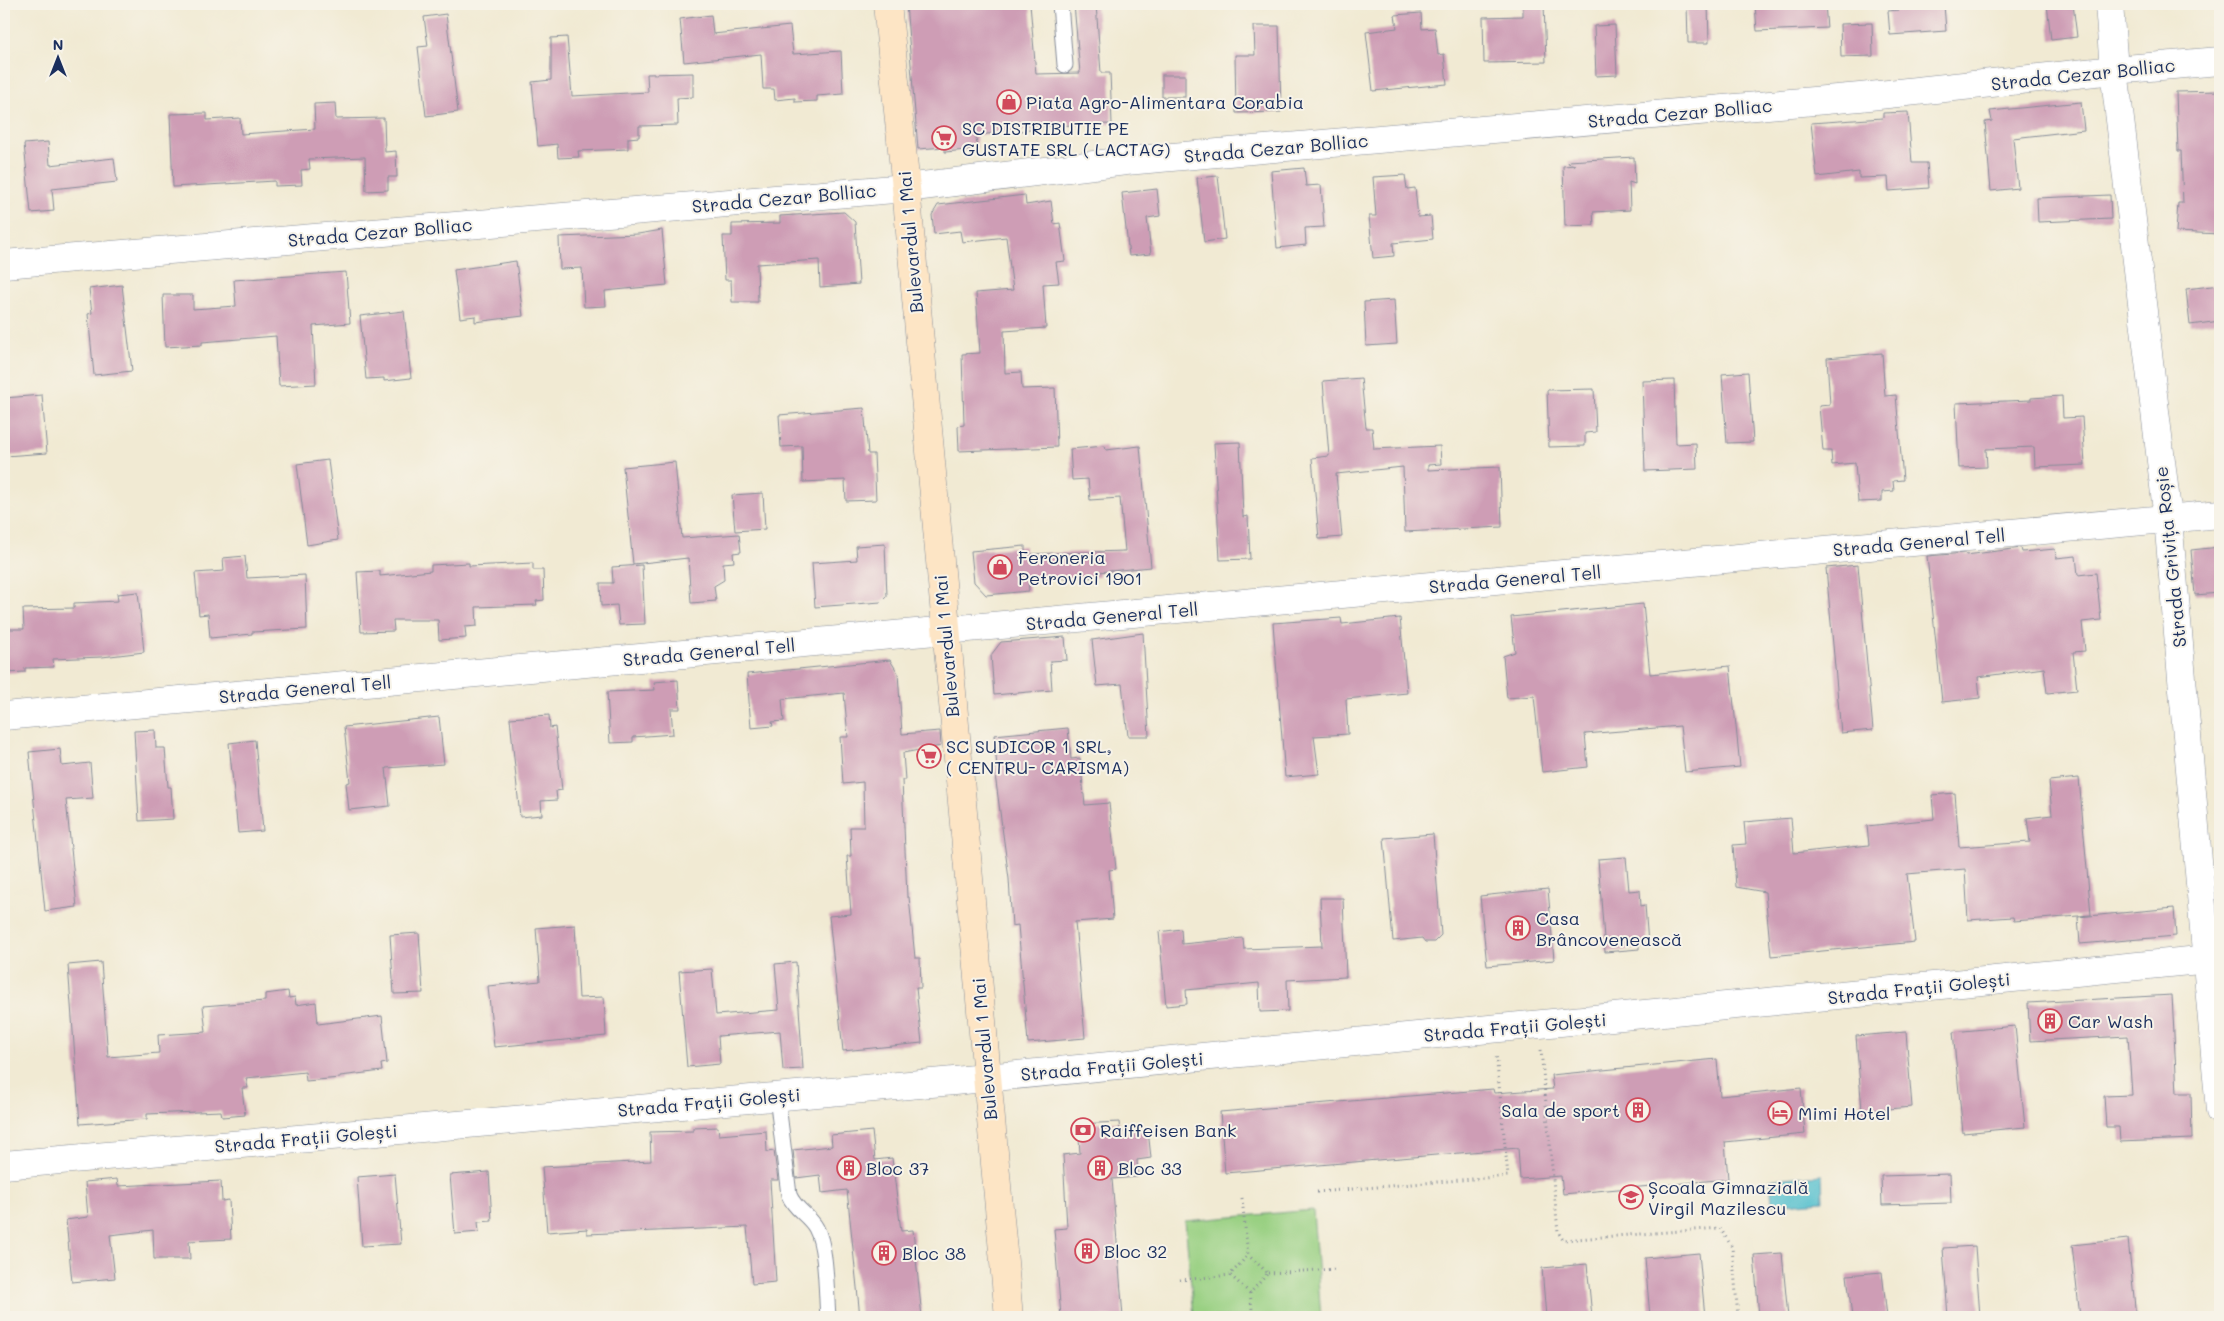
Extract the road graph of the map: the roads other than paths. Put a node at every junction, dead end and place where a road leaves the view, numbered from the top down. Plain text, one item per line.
1 (887, 4) edge
2 (1060, 4) edge
3 (2108, 4) edge
4 (2220, 61) edge
5 (1065, 65) dead end
6 (2114, 70) junction
7 (906, 188) junction
8 (4, 264) edge
9 (2220, 514) edge
10 (2168, 519) junction
11 (945, 631) junction
12 (4, 716) edge
13 (2214, 959) edge
14 (987, 1078) junction
15 (777, 1096) junction
16 (2220, 1111) edge
17 (4, 1165) edge
18 (828, 1317) edge
19 (1009, 1317) edge

1 - 7 street, Bulevardul 1 Mai
2 - 5 lane
3 - 6 street, Strada Grivița Roșie
4 - 6 street, Strada Cezar Bolliac
6 - 7 street, Strada Cezar Bolliac
6 - 10 street, Strada Grivița Roșie
7 - 8 street, Strada Cezar Bolliac
7 - 11 street, Bulevardul 1 Mai
9 - 10 street, Strada General Tell
10 - 11 street, Strada General Tell
10 - 13 street, Strada Grivița Roșie
11 - 12 street, Strada General Tell
11 - 14 street, Bulevardul 1 Mai
13 - 14 street, Strada Frații Golești
13 - 16 street, Strada Grivița Roșie
14 - 15 street, Strada Frații Golești
14 - 19 street, Bulevardul 1 Mai
15 - 17 street, Strada Frații Golești
15 - 18 lane

